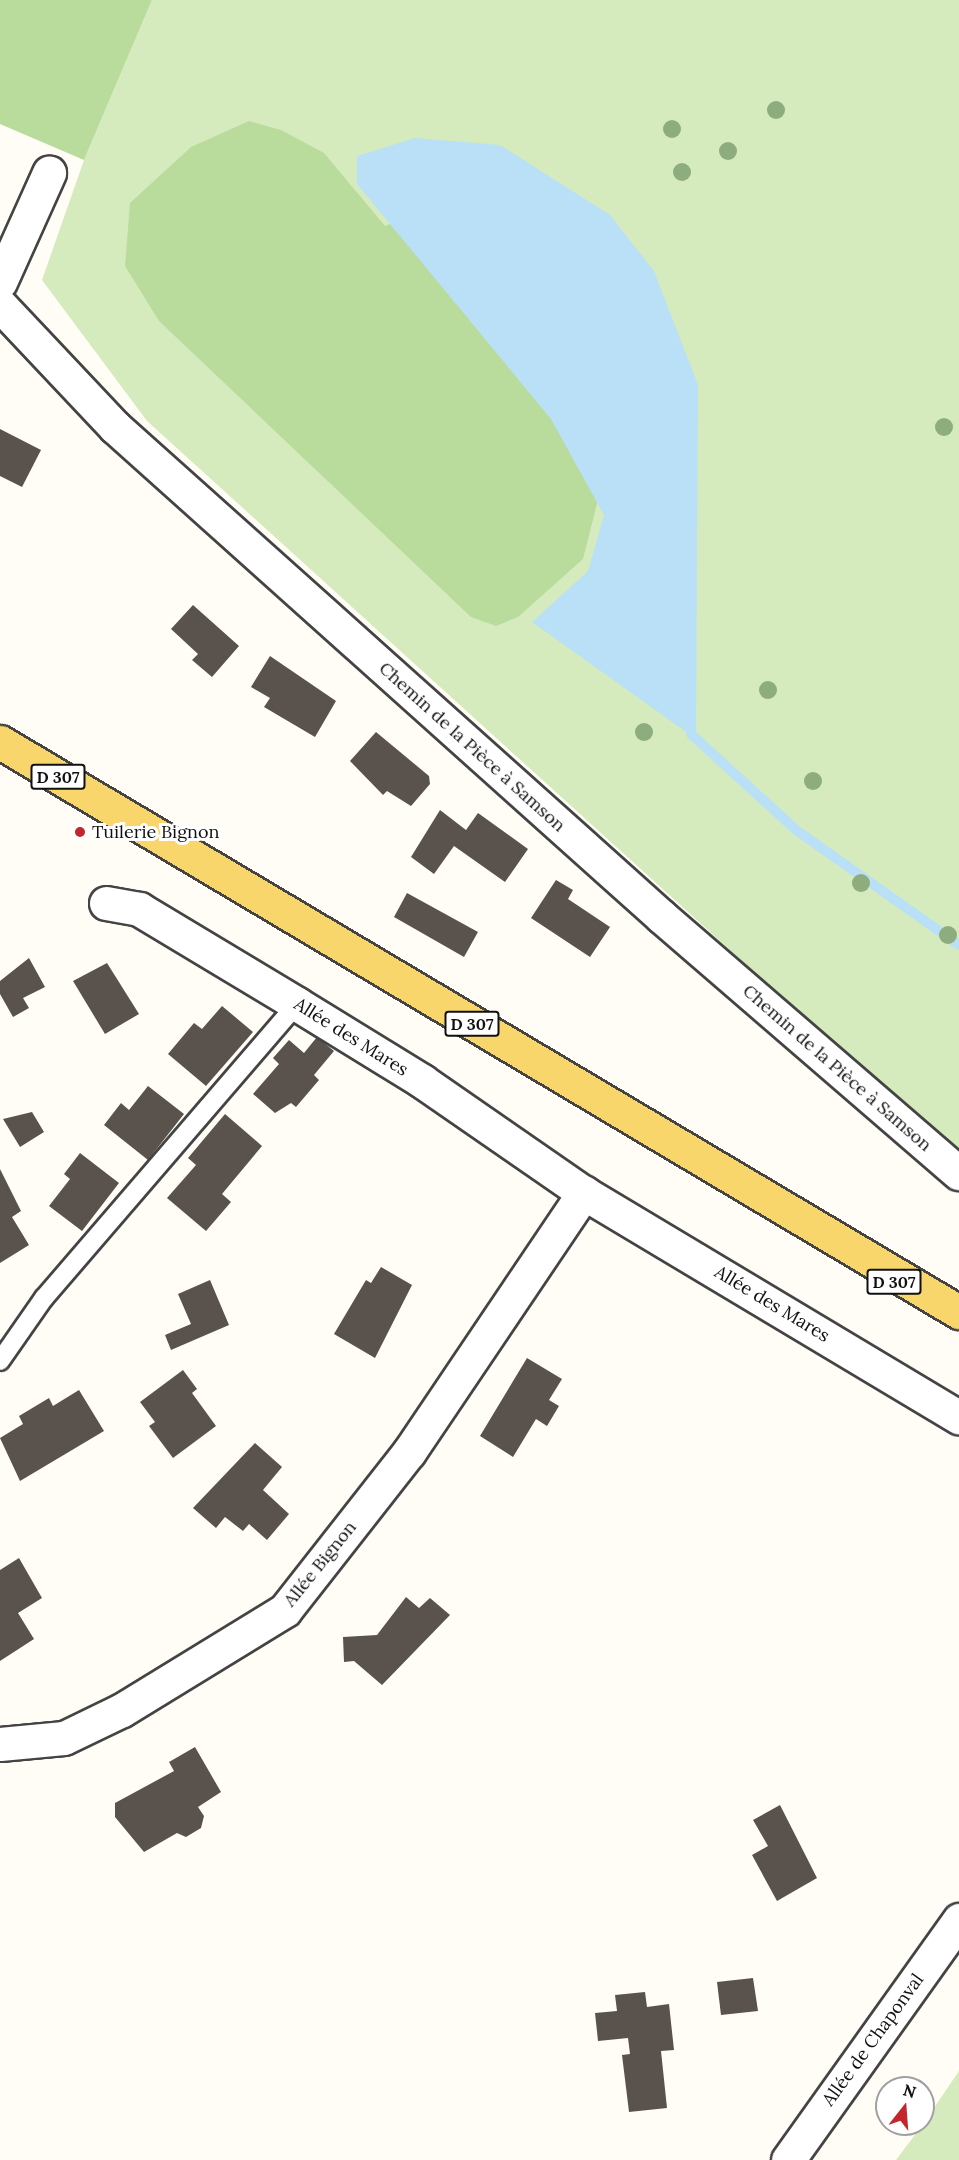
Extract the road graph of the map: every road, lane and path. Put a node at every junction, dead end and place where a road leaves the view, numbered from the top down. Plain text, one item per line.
1 (49, 173) dead end
2 (0, 282) edge
3 (0, 305) edge
4 (0, 742) edge
5 (106, 903) dead end
6 (297, 1004) junction
7 (959, 1173) edge
8 (584, 1193) junction
9 (828, 1237) junction
10 (959, 1312) edge
11 (959, 1327) edge
12 (0, 1360) edge
13 (959, 1417) edge
14 (0, 1743) edge
15 (959, 1920) edge
16 (788, 2160) edge

1 - 2 street
3 - 7 street, Chemin de la Pièce à Samson
4 - 9 main road, D 307
5 - 6 street, Allée des Mares
6 - 8 street, Allée des Mares
6 - 12 lane
8 - 13 street, Allée des Mares
8 - 14 street, Allée Bignon
9 - 10 main road, D 307
9 - 11 main road, D 307
15 - 16 street, Allée de Chaponval

